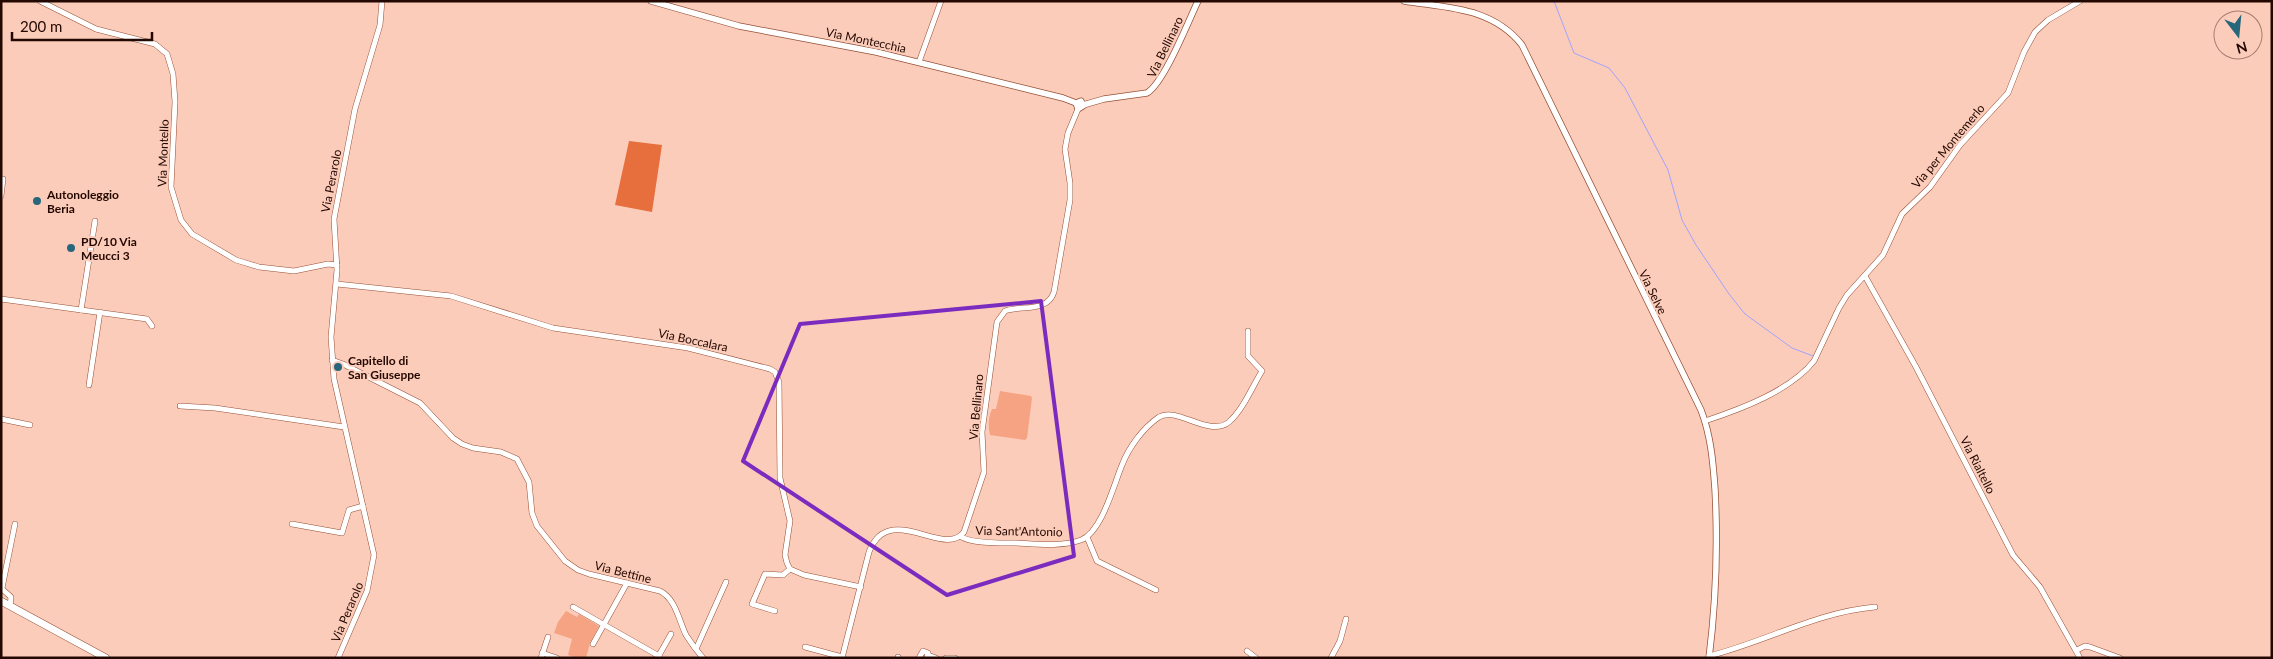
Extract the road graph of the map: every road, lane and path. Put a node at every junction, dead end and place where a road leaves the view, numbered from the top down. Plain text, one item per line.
1 (40, 1) edge
2 (382, 1) edge
3 (651, 1) edge
4 (941, 1) edge
5 (1198, 1) edge
6 (1404, 1) edge
7 (2080, 1) edge
8 (1440, 3) edge
9 (919, 62) junction
10 (1079, 105) junction
11 (1, 179) edge
12 (1, 196) edge
13 (94, 221) dead end
14 (337, 265) junction
15 (1865, 276) junction
16 (337, 284) junction
17 (1, 298) edge
18 (81, 310) junction
19 (100, 312) junction
20 (152, 326) dead end
21 (1248, 331) dead end
22 (332, 360) junction
23 (89, 385) dead end
24 (180, 406) dead end
25 (1, 419) edge
26 (1705, 422) junction
27 (30, 426) dead end
28 (344, 427) junction
29 (363, 506) junction
30 (15, 524) dead end
31 (292, 524) dead end
32 (960, 536) junction
33 (1087, 537) junction
34 (790, 569) junction
35 (726, 582) dead end
36 (628, 583) junction
37 (861, 587) junction
38 (1, 588) edge
39 (1156, 590) dead end
40 (1, 602) edge
41 (10, 606) junction
42 (573, 607) dead end
43 (1875, 607) dead end
44 (775, 611) dead end
45 (1346, 619) dead end
46 (604, 625) junction
47 (671, 634) dead end
48 (548, 637) dead end
49 (593, 644) dead end
50 (805, 647) dead end
51 (696, 649) junction
52 (2077, 650) junction
53 (1247, 651) dead end
54 (541, 655) edge
55 (658, 657) edge
56 (842, 657) edge
57 (927, 657) edge
58 (1709, 657) edge
59 (106, 658) edge
60 (338, 658) edge
61 (557, 658) edge
62 (703, 658) edge
63 (919, 658) edge
64 (936, 658) edge
65 (946, 658) edge
66 (955, 658) edge
67 (1256, 658) edge
68 (1331, 658) edge
69 (2080, 658) edge
70 (2120, 658) edge

1 - 14 street, Via Montello
2 - 14 street, Via Perarolo
3 - 9 street, Via Montecchia
4 - 9 street
5 - 10 street, Via Bellinaro
6 - 8 street
7 - 15 street, Via per Montemerlo
8 - 26 street, Via Selve
9 - 10 street, Via Montecchia
10 - 32 street, Via Bellinaro
11 - 12 street
13 - 18 street
14 - 16 street, Via Perarolo
15 - 26 street, Via per Montemerlo
15 - 52 street, Via Rialtello
16 - 22 street, Via Perarolo
16 - 34 street, Via Boccalara
17 - 18 street
18 - 19 street
19 - 20 street
19 - 23 street
21 - 33 street
22 - 28 street, Via Perarolo
22 - 36 street, Via Bettine
24 - 28 street
25 - 27 street
26 - 58 street, Via Selve
28 - 29 street, Via Perarolo
29 - 31 street
29 - 60 street, Via Perarolo
30 - 38 street
32 - 33 street, Via Sant'Antonio
32 - 37 street
33 - 39 street
34 - 37 street
34 - 44 street
35 - 51 street
36 - 46 street
36 - 51 street, Via Bettine
37 - 56 street
38 - 41 street
40 - 41 main road
41 - 59 main road
42 - 46 street
43 - 58 street
45 - 68 street
46 - 49 street
46 - 55 street
47 - 55 street
48 - 54 street
50 - 56 street
51 - 62 street, Via Bettine
52 - 69 street, Via Rialtello
52 - 70 street
53 - 67 street
54 - 61 street
57 - 63 street
57 - 64 street
65 - 66 street

